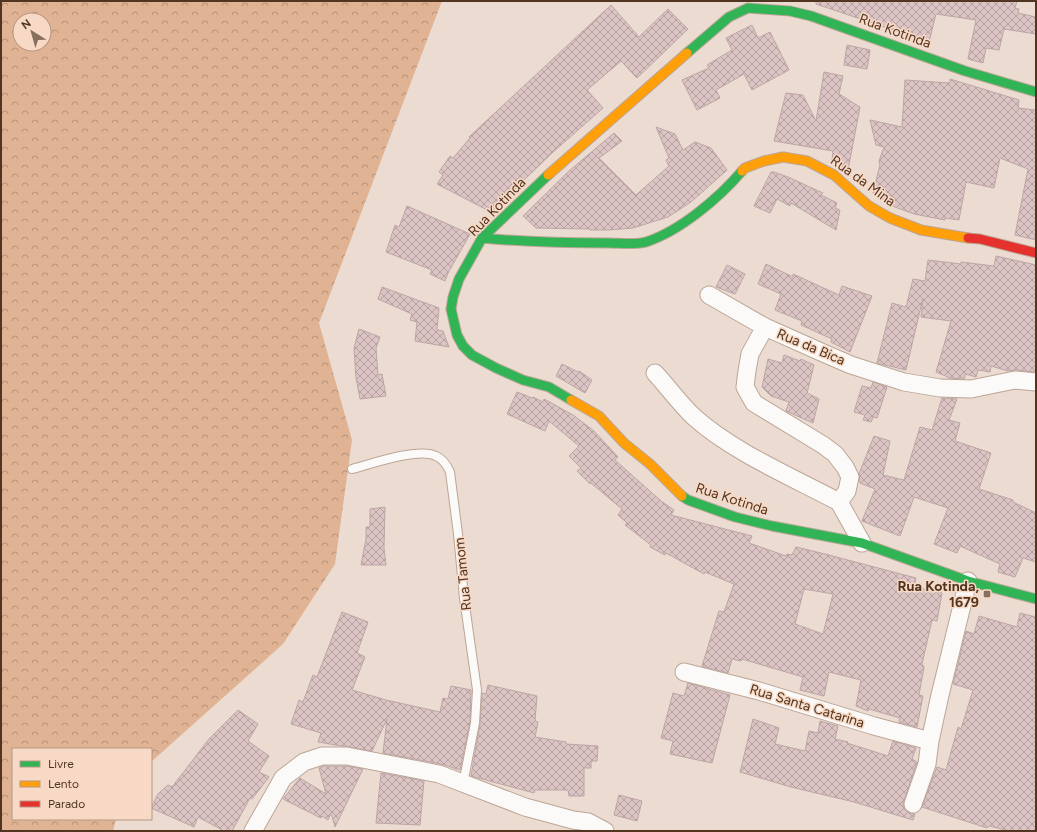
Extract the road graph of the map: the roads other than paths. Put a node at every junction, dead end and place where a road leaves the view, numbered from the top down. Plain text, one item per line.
1 (1036, 92) edge
2 (482, 238) junction
3 (1036, 253) edge
4 (709, 295) dead end
5 (765, 327) junction
6 (656, 373) dead end
7 (1036, 382) edge
8 (352, 469) dead end
9 (839, 502) junction
10 (862, 543) junction
11 (968, 580) junction
12 (1036, 599) edge
13 (684, 672) dead end
14 (930, 741) junction
15 (463, 784) junction
16 (913, 804) dead end
17 (252, 831) edge
18 (606, 831) edge

1 - 2 street, Rua Kotinda
2 - 3 street, Rua da Mina
2 - 10 street, Rua Kotinda
4 - 5 street
5 - 7 street, Rua da Bica
5 - 9 street, Rua da Bica
6 - 9 street
8 - 15 lane, Rua Tamom
9 - 10 street
10 - 11 street, Rua Kotinda
11 - 12 street, Rua Kotinda
11 - 14 street
13 - 14 street, Rua Santa Catarina
14 - 16 street
15 - 17 street
15 - 18 street

